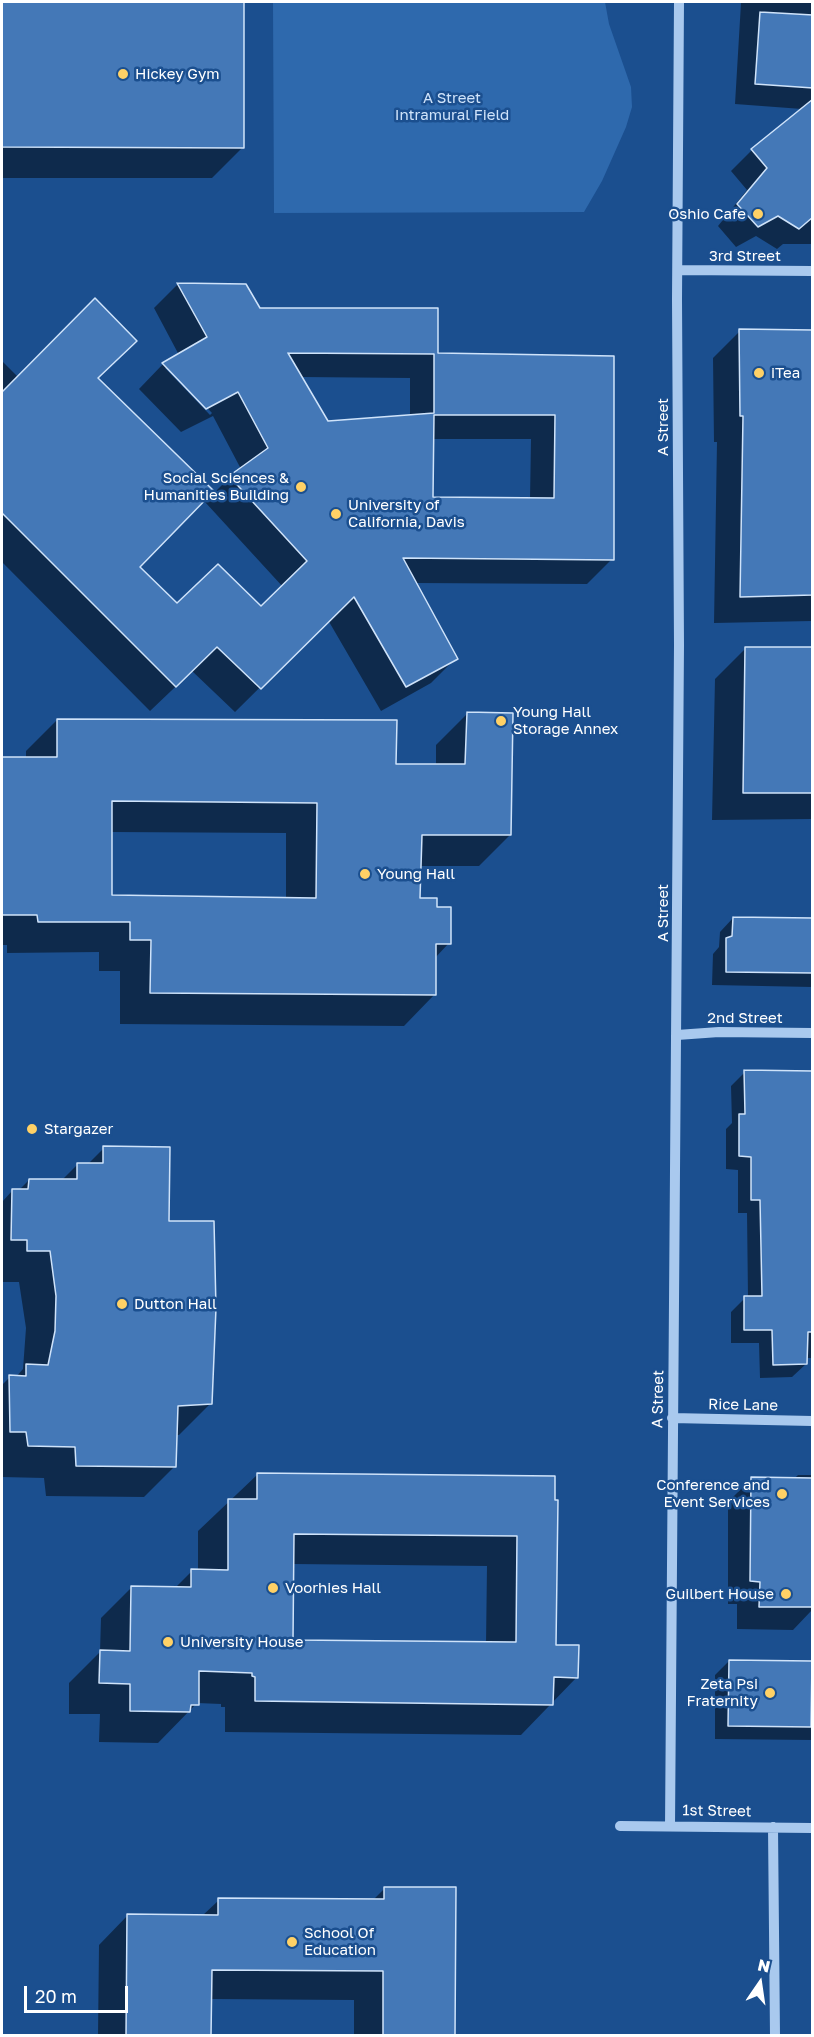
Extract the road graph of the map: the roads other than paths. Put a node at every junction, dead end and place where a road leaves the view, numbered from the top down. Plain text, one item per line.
1 (680, 2) edge
2 (678, 270) junction
3 (813, 271) edge
4 (813, 1033) edge
5 (677, 1035) junction
6 (672, 1418) junction
7 (813, 1421) edge
8 (670, 1825) junction
9 (620, 1826) dead end
10 (773, 1827) junction
11 (813, 1828) edge
12 (775, 2036) edge

1 - 2 street, A Street
2 - 3 street, 3rd Street
2 - 5 street, A Street
4 - 5 street, 2nd Street
5 - 6 street, A Street
6 - 7 street, Rice Lane
6 - 8 street, A Street
8 - 9 street, 1st Street
8 - 10 street, 1st Street
10 - 11 street, 1st Street
10 - 12 street

